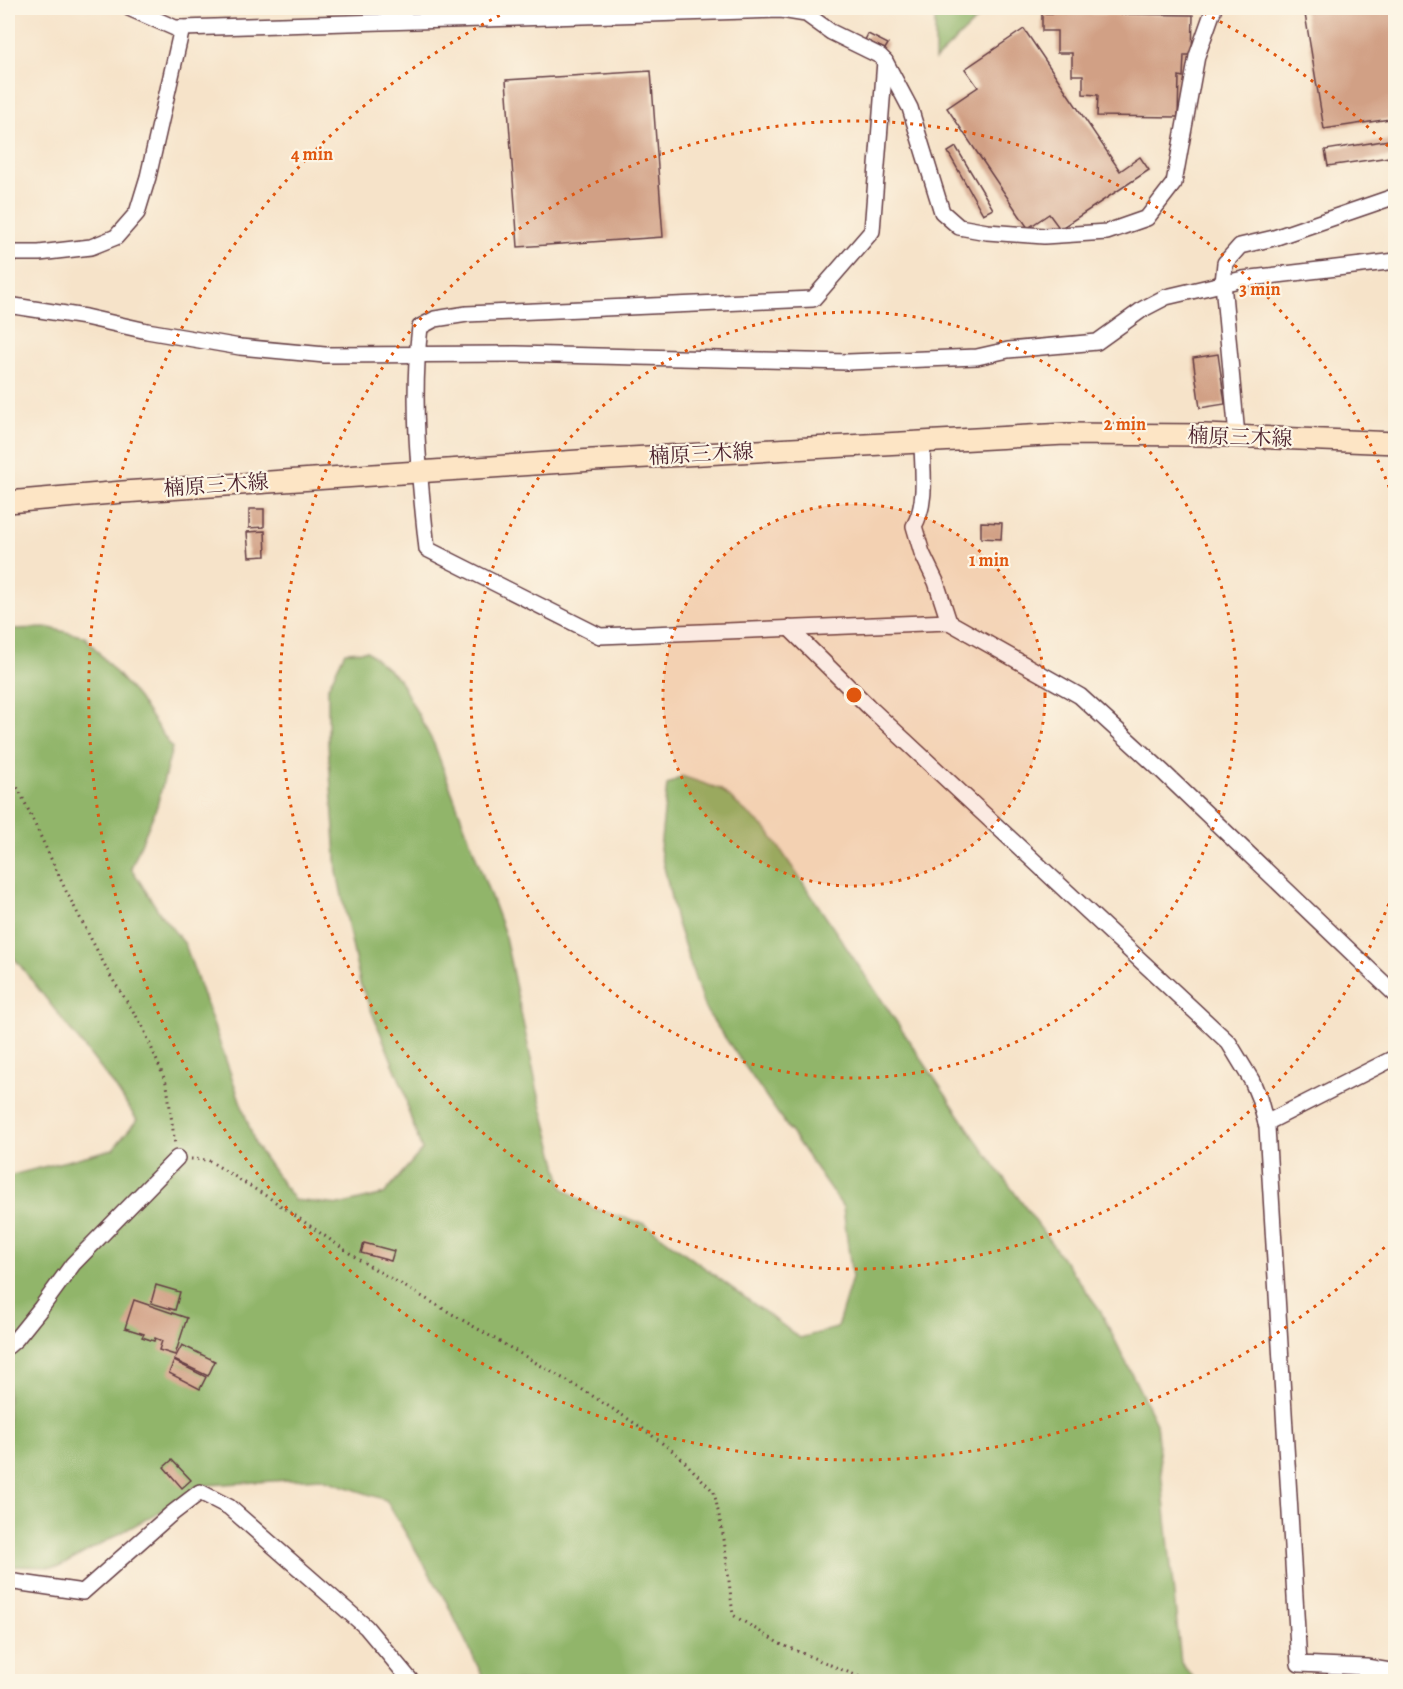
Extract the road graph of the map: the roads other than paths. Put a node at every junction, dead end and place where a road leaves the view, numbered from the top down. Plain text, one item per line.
1 (129, 8) edge
2 (1214, 8) edge
3 (182, 28) junction
4 (885, 61) junction
5 (1395, 196) edge
6 (8, 252) edge
7 (1395, 261) edge
8 (1223, 284) junction
9 (8, 306) edge
10 (417, 354) junction
11 (1238, 436) junction
12 (922, 441) junction
13 (1395, 443) edge
14 (419, 472) junction
15 (8, 502) edge
16 (949, 622) junction
17 (789, 628) junction
18 (1395, 995) edge
19 (1395, 1057) edge
20 (1266, 1123) junction
21 (177, 1158) road end
22 (8, 1346) edge
23 (8, 1581) edge
24 (1395, 1672) edge
25 (412, 1682) edge

1 - 3 street
2 - 4 street
3 - 4 street
3 - 6 street
4 - 10 street
5 - 8 street
7 - 8 street
8 - 10 street
8 - 11 street
9 - 10 street
10 - 14 street
11 - 12 main road, 楠原三木線
11 - 13 main road, 楠原三木線
12 - 14 main road, 楠原三木線
12 - 16 street
14 - 15 main road, 楠原三木線
14 - 17 street
16 - 17 street
16 - 18 street
17 - 20 street
19 - 20 street
20 - 24 street
21 - 22 street
23 - 25 street

